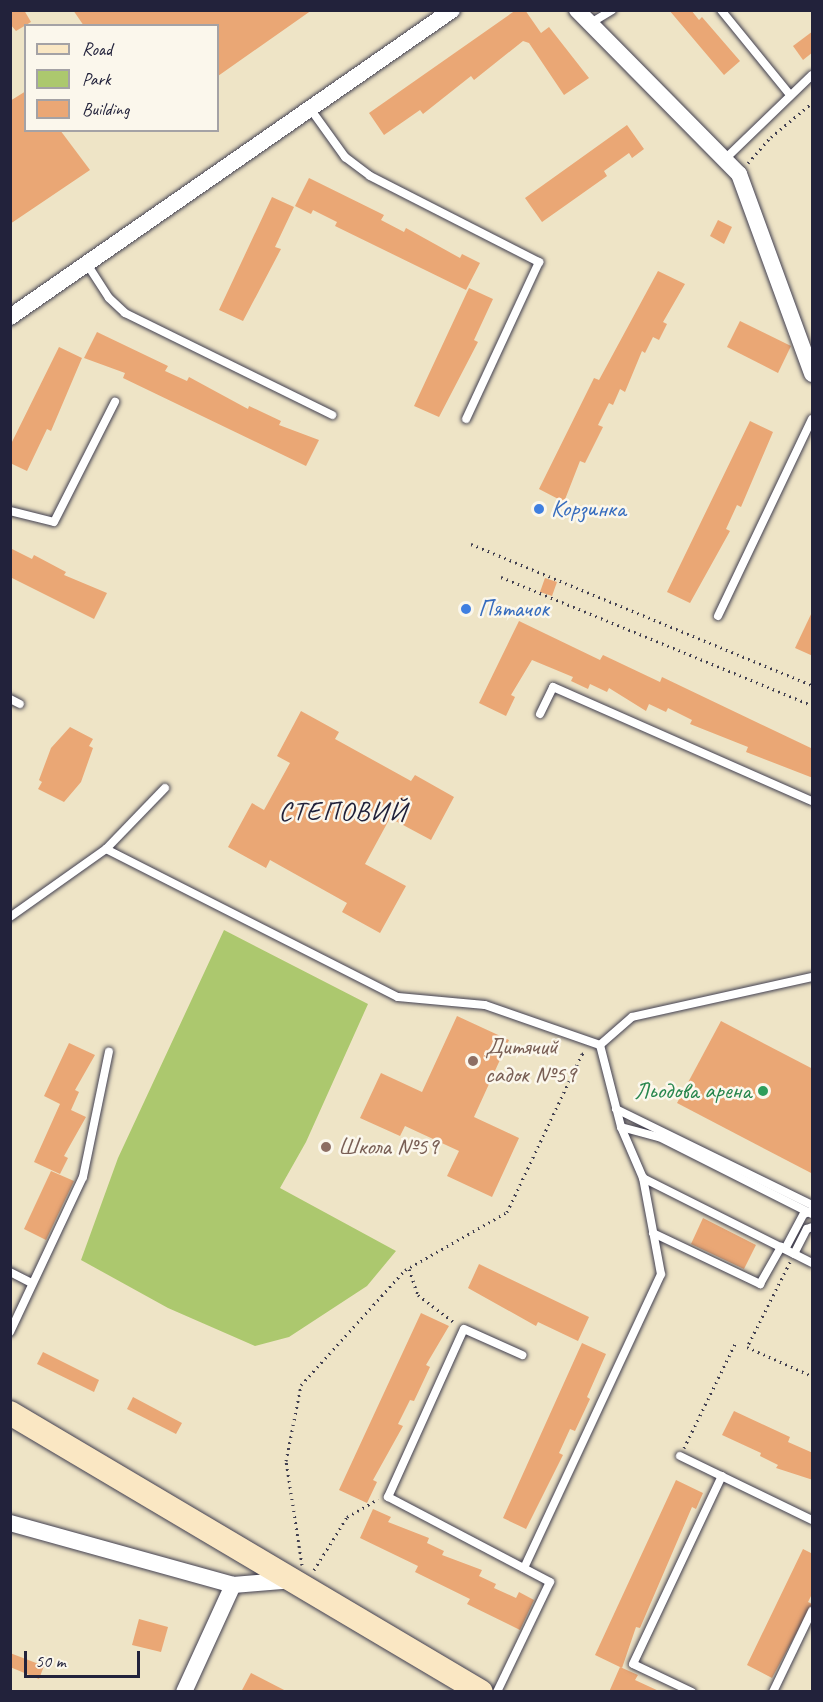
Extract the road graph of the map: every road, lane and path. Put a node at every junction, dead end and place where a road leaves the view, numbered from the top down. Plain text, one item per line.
1 (452, 10) edge
2 (577, 10) edge
3 (612, 10) edge
4 (721, 10) edge
5 (588, 24) junction
6 (738, 32) junction
7 (730, 38) dead end
8 (813, 75) edge
9 (790, 95) junction
10 (813, 103) edge
11 (308, 107) junction
12 (724, 160) junction
13 (739, 174) junction
14 (87, 264) junction
15 (10, 318) edge
16 (813, 374) edge
17 (115, 402) dead end
18 (332, 415) dead end
19 (466, 419) dead end
20 (813, 419) edge
21 (10, 511) edge
22 (471, 544) dead end
23 (501, 577) dead end
24 (718, 616) dead end
25 (813, 685) edge
26 (10, 699) edge
27 (20, 704) dead end
28 (813, 705) edge
29 (540, 714) dead end
30 (165, 788) dead end
31 (813, 801) edge
32 (106, 849) junction
33 (10, 917) edge
34 (813, 977) edge
35 (600, 1045) junction
36 (109, 1052) dead end
37 (616, 1109) junction
38 (621, 1127) junction
39 (643, 1178) junction
40 (811, 1210) edge
41 (813, 1227) edge
42 (653, 1233) junction
43 (783, 1248) junction
44 (794, 1254) junction
45 (813, 1263) edge
46 (409, 1268) junction
47 (10, 1272) edge
48 (32, 1283) junction
49 (464, 1329) junction
50 (10, 1332) edge
51 (736, 1342) dead end
52 (522, 1355) dead end
53 (813, 1376) edge
54 (10, 1413) edge
55 (680, 1456) joint
56 (722, 1476) junction
57 (391, 1491) junction
58 (813, 1520) edge
59 (10, 1523) edge
60 (524, 1568) junction
61 (302, 1582) junction
62 (233, 1585) junction
63 (813, 1611) edge
64 (184, 1692) edge
65 (481, 1692) edge
66 (497, 1692) edge
67 (692, 1692) edge
68 (774, 1692) edge

1 - 11 street
2 - 5 street
3 - 5 lane
4 - 6 lane
5 - 12 street
6 - 7 lane
6 - 9 lane
8 - 9 lane
9 - 12 lane
10 - 13 path
11 - 14 street
11 - 19 lane
12 - 13 street
13 - 16 street
14 - 15 street
14 - 18 lane
17 - 21 lane
20 - 24 lane
22 - 25 path
23 - 28 path
26 - 27 lane
29 - 31 lane
30 - 32 lane
32 - 33 lane
32 - 35 lane
34 - 35 lane
35 - 37 lane
35 - 46 path
36 - 48 lane
37 - 38 lane
37 - 40 lane
38 - 39 lane
38 - 40 lane
39 - 42 lane
39 - 43 lane
40 - 43 lane
41 - 44 lane
42 - 43 lane
42 - 60 lane
43 - 44 lane
44 - 45 lane
44 - 53 path
46 - 49 path
46 - 61 path
47 - 48 lane
48 - 50 lane
49 - 52 lane
49 - 57 lane
51 - 55 path
54 - 61 street
55 - 56 lane
56 - 58 lane
56 - 67 lane
57 - 60 lane
57 - 61 path
59 - 62 street
60 - 66 lane
61 - 62 street
61 - 65 street
62 - 64 street
63 - 68 lane

